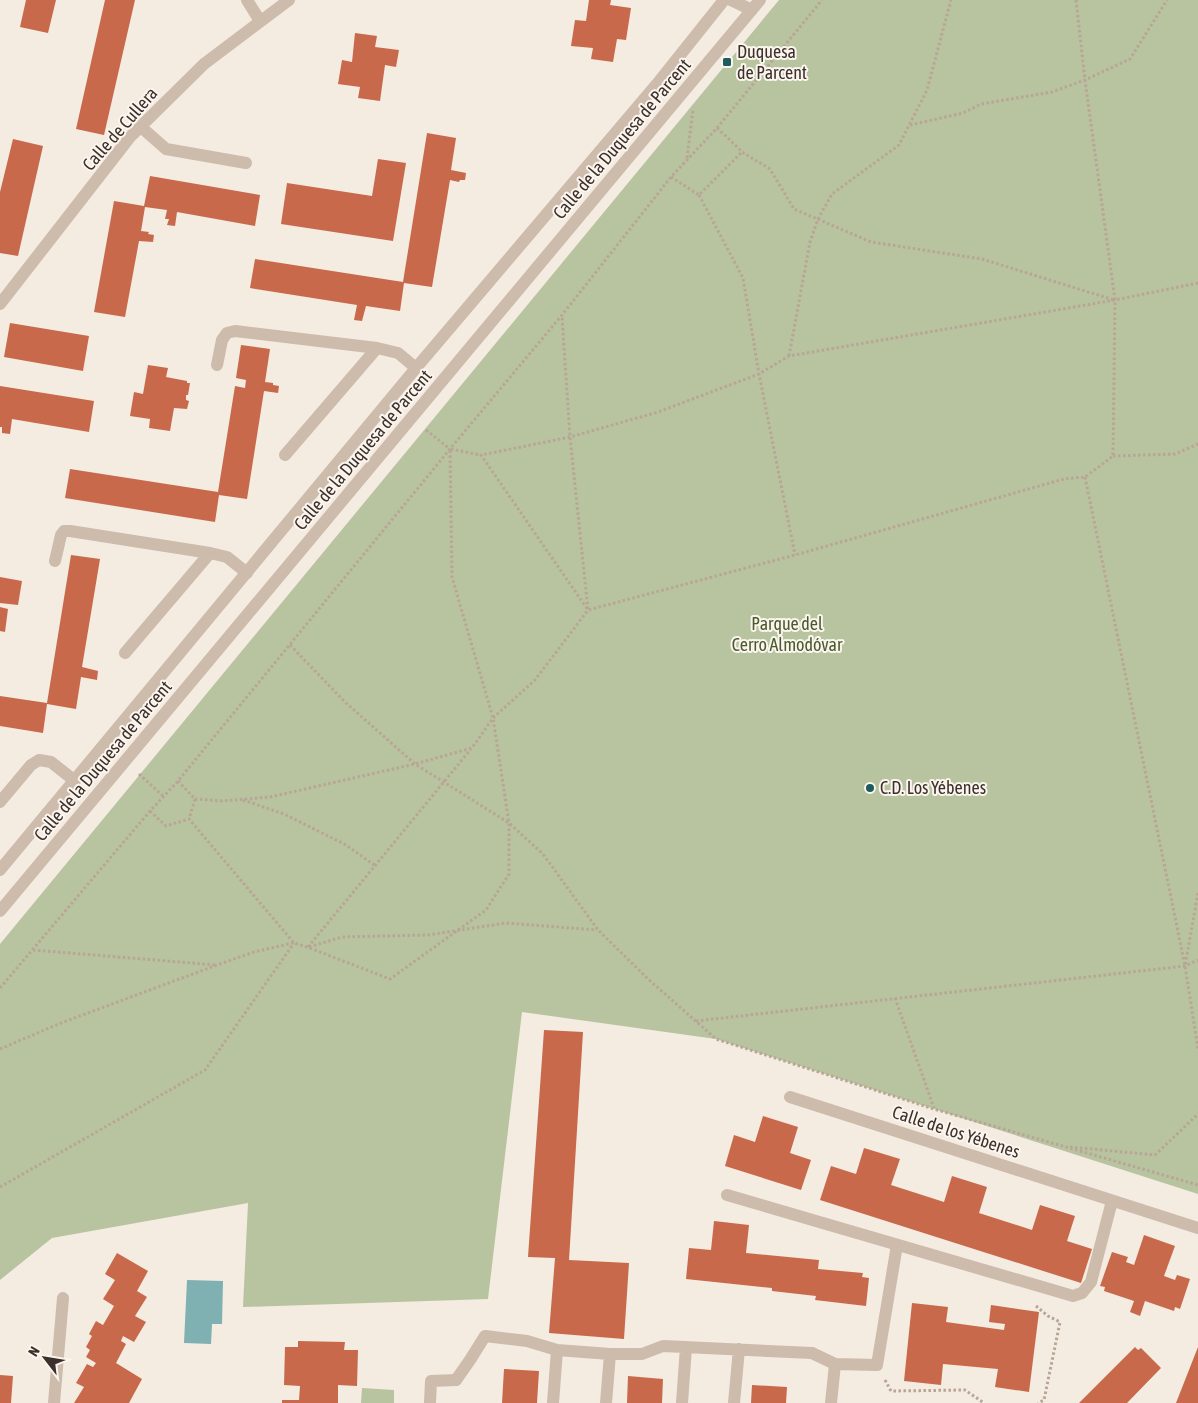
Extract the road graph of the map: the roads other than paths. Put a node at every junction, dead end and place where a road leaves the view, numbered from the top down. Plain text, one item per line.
1 (247, 0) edge
2 (289, 0) edge
3 (724, 0) edge
4 (731, 0) edge
5 (756, 5) edge
6 (260, 21) junction
7 (141, 127) junction
8 (246, 163) dead end
9 (0, 304) edge
10 (376, 348) junction
11 (217, 365) dead end
12 (416, 368) junction
13 (285, 455) dead end
14 (210, 552) junction
15 (55, 561) dead end
16 (247, 573) junction
17 (125, 653) dead end
18 (75, 780) junction
19 (0, 802) edge
20 (0, 870) edge
21 (0, 912) edge
22 (790, 1097) dead end
23 (727, 1195) dead end
24 (1112, 1201) junction
25 (1198, 1228) edge
26 (897, 1245) junction
27 (63, 1298) dead end
28 (686, 1347) junction
29 (557, 1350) junction
30 (739, 1350) junction
31 (610, 1354) junction
32 (835, 1364) junction
33 (54, 1403) edge
34 (430, 1403) edge
35 (553, 1403) edge
36 (606, 1403) edge
37 (682, 1403) edge
38 (734, 1403) edge
39 (831, 1403) edge

1 - 6 street
2 - 6 street, Calle de Cullera
3 - 12 street, Calle de la Duquesa de Parcent
4 - 5 street, Calle de la Duquesa de Parcent
5 - 21 street, Calle de la Duquesa de Parcent
6 - 7 street, Calle de Cullera
7 - 8 street
7 - 9 street, Calle de Cullera
10 - 11 street
10 - 12 street
10 - 13 street
12 - 16 street, Calle de la Duquesa de Parcent
14 - 15 street
14 - 16 street
14 - 17 street
16 - 18 street, Calle de la Duquesa de Parcent
18 - 19 street
18 - 20 street, Calle de la Duquesa de Parcent
22 - 24 street, Calle de los Yébenes
23 - 26 street
24 - 25 street, Calle de los Yébenes
24 - 26 street
26 - 32 street
27 - 33 street
28 - 30 street
28 - 31 street
28 - 37 street
29 - 31 street
29 - 34 street
29 - 35 street
30 - 32 street
30 - 38 street
31 - 36 street
32 - 39 street

